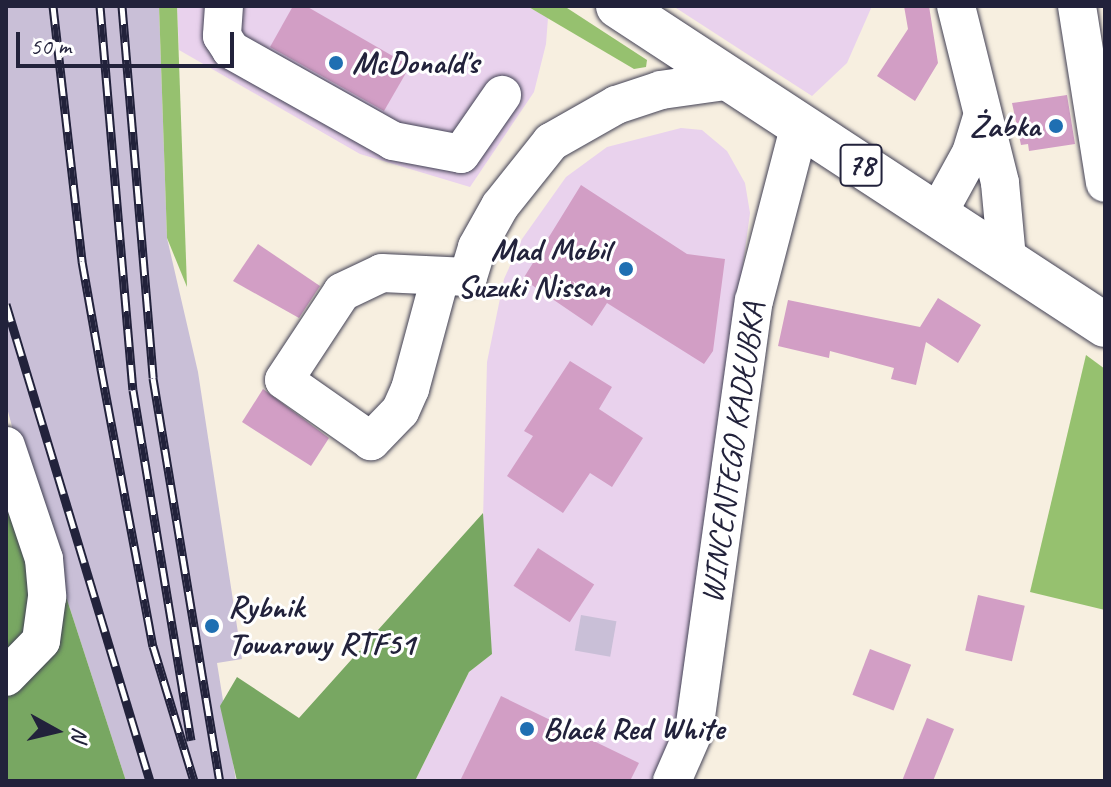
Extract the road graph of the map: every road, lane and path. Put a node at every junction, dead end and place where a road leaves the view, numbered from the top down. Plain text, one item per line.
1 (618, 6) edge
2 (956, 6) edge
3 (1077, 6) edge
4 (220, 8) edge
5 (731, 80) junction
6 (502, 95) dead end
7 (982, 117) junction
8 (800, 125) junction
9 (1105, 183) edge
10 (938, 213) junction
11 (1007, 259) junction
12 (440, 278) junction
13 (1102, 315) edge
14 (6, 446) edge
15 (6, 677) edge
16 (672, 781) edge

1 - 5 main road, 78
2 - 7 street
3 - 9 street
4 - 6 street
5 - 8 main road, 78
5 - 12 street
7 - 10 street
7 - 11 street
8 - 10 main road, 78
8 - 16 street, WINCENTEGO KADŁUBKA
10 - 11 main road, 78
11 - 13 main road, 78
12 - 12 street
14 - 15 street

